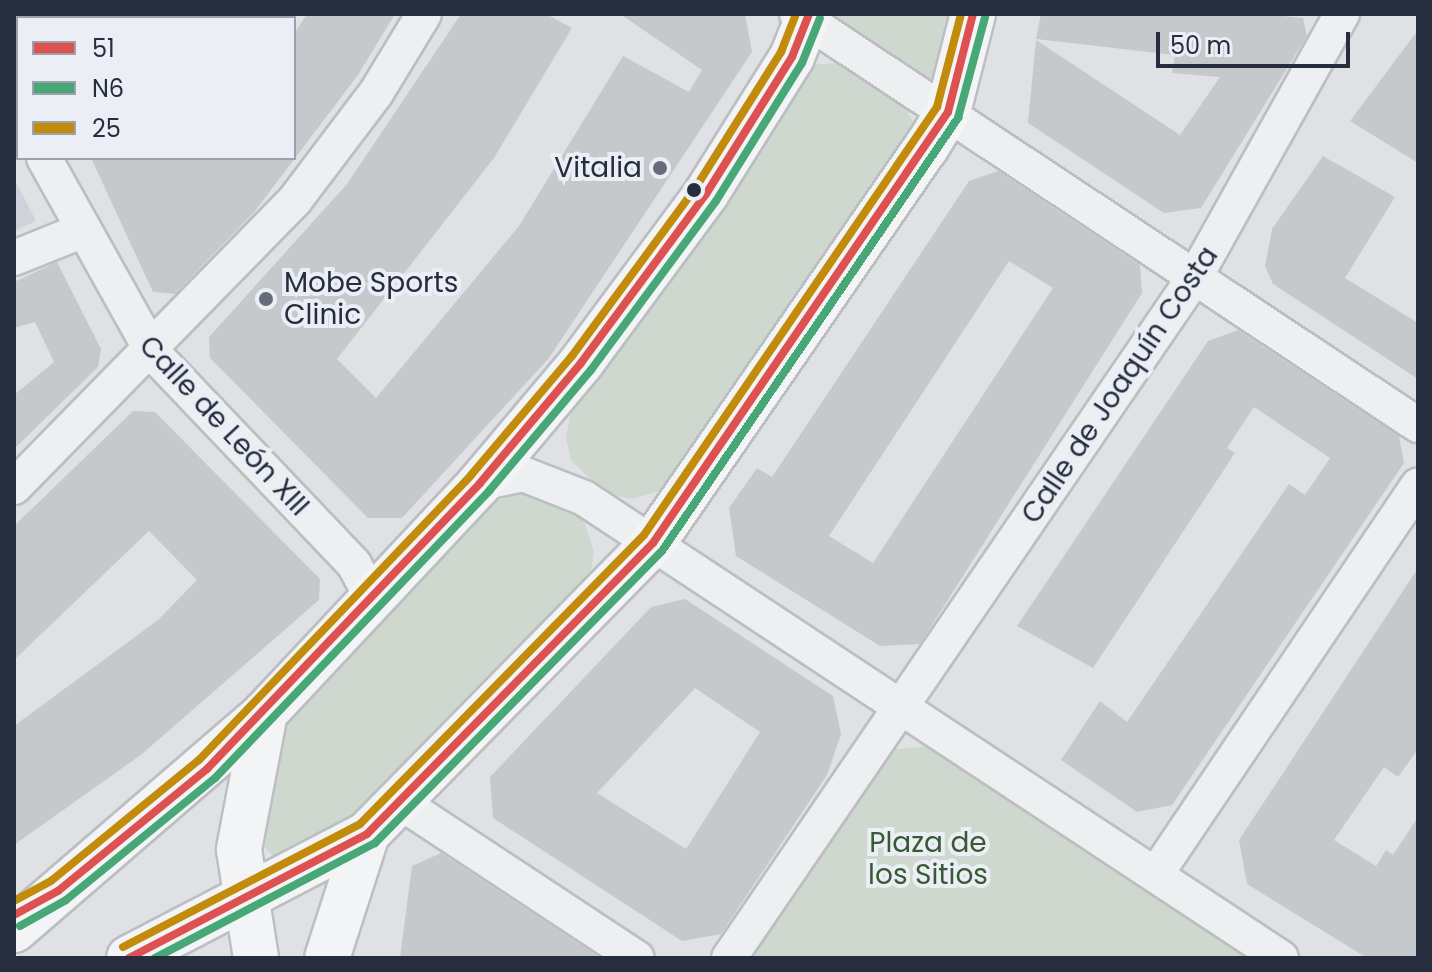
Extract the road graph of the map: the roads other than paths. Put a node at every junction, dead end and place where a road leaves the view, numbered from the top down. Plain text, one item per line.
1 (424, 14) edge
2 (973, 14) edge
3 (1342, 14) edge
4 (805, 16) edge
5 (948, 112) junction
6 (45, 160) edge
7 (81, 231) junction
8 (14, 258) edge
9 (1196, 275) junction
10 (153, 353) junction
11 (1418, 425) edge
12 (480, 483) junction
13 (1418, 486) edge
14 (14, 487) edge
15 (653, 543) junction
16 (373, 599) junction
17 (903, 708) junction
18 (265, 713) junction
19 (397, 800) junction
20 (367, 834) junction
21 (1158, 871) junction
22 (58, 891) junction
23 (246, 903) junction
24 (14, 915) edge
25 (14, 930) edge
26 (129, 958) edge
27 (256, 958) edge
28 (327, 958) edge
29 (637, 958) edge
30 (729, 958) edge
31 (1281, 958) edge

1 - 10 street
2 - 5 main road
3 - 9 street, Calle de Joaquín Costa
4 - 5 street
4 - 12 main road
5 - 9 street
5 - 15 main road
6 - 7 street, Calle de León XIII
7 - 8 street
7 - 10 street, Calle de León XIII
9 - 11 street
9 - 17 street, Calle de Joaquín Costa
10 - 14 street
10 - 16 street, Calle de León XIII
12 - 15 street
12 - 16 main road
13 - 21 street
15 - 17 street
15 - 19 main road
16 - 18 main road
17 - 21 street
17 - 30 street
18 - 22 main road
18 - 23 main road
19 - 20 main road
19 - 29 street
20 - 23 main road
20 - 28 main road
21 - 31 street
22 - 24 main road
22 - 25 main road
23 - 26 main road
23 - 27 main road

